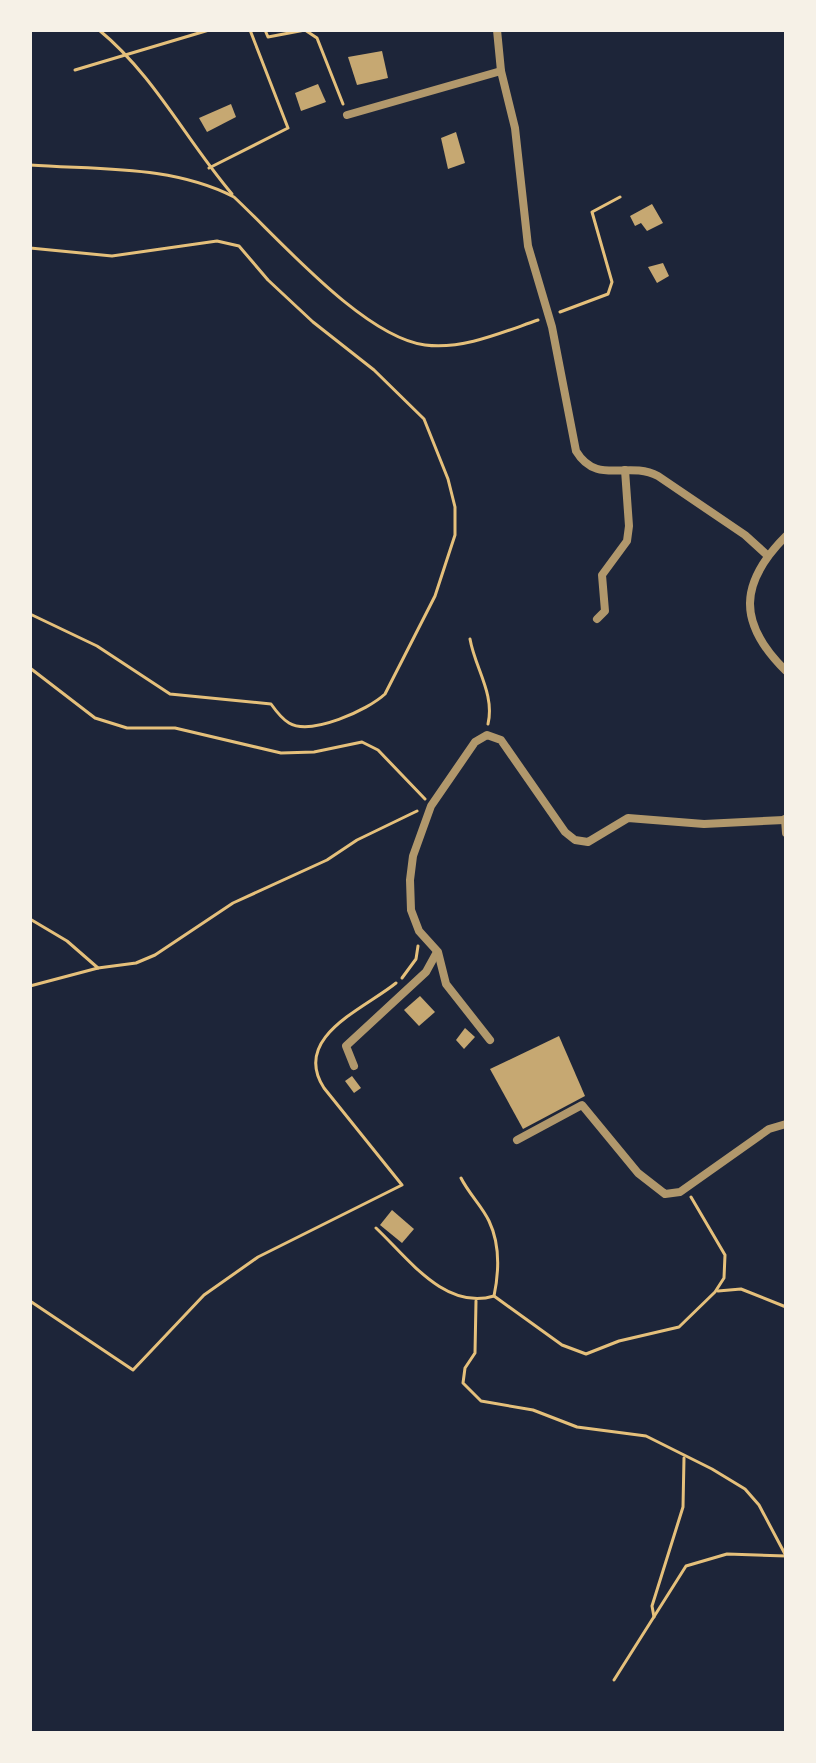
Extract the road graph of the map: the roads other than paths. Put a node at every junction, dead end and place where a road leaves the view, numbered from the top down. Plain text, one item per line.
1 (497, 30) edge
2 (501, 71) junction
3 (347, 115) road end
4 (625, 470) junction
5 (786, 536) edge
6 (767, 555) junction
7 (597, 619) dead end
8 (786, 671) edge
9 (785, 819) edge
10 (786, 833) edge
11 (438, 952) junction
12 (490, 1040) dead end
13 (354, 1066) dead end
14 (786, 1125) edge
15 (517, 1140) dead end

1 - 2 street
2 - 3 street
2 - 4 street
4 - 6 street
4 - 7 street
5 - 6 street
6 - 8 street
9 - 10 street
9 - 11 street
11 - 12 street
11 - 13 street
14 - 15 street

